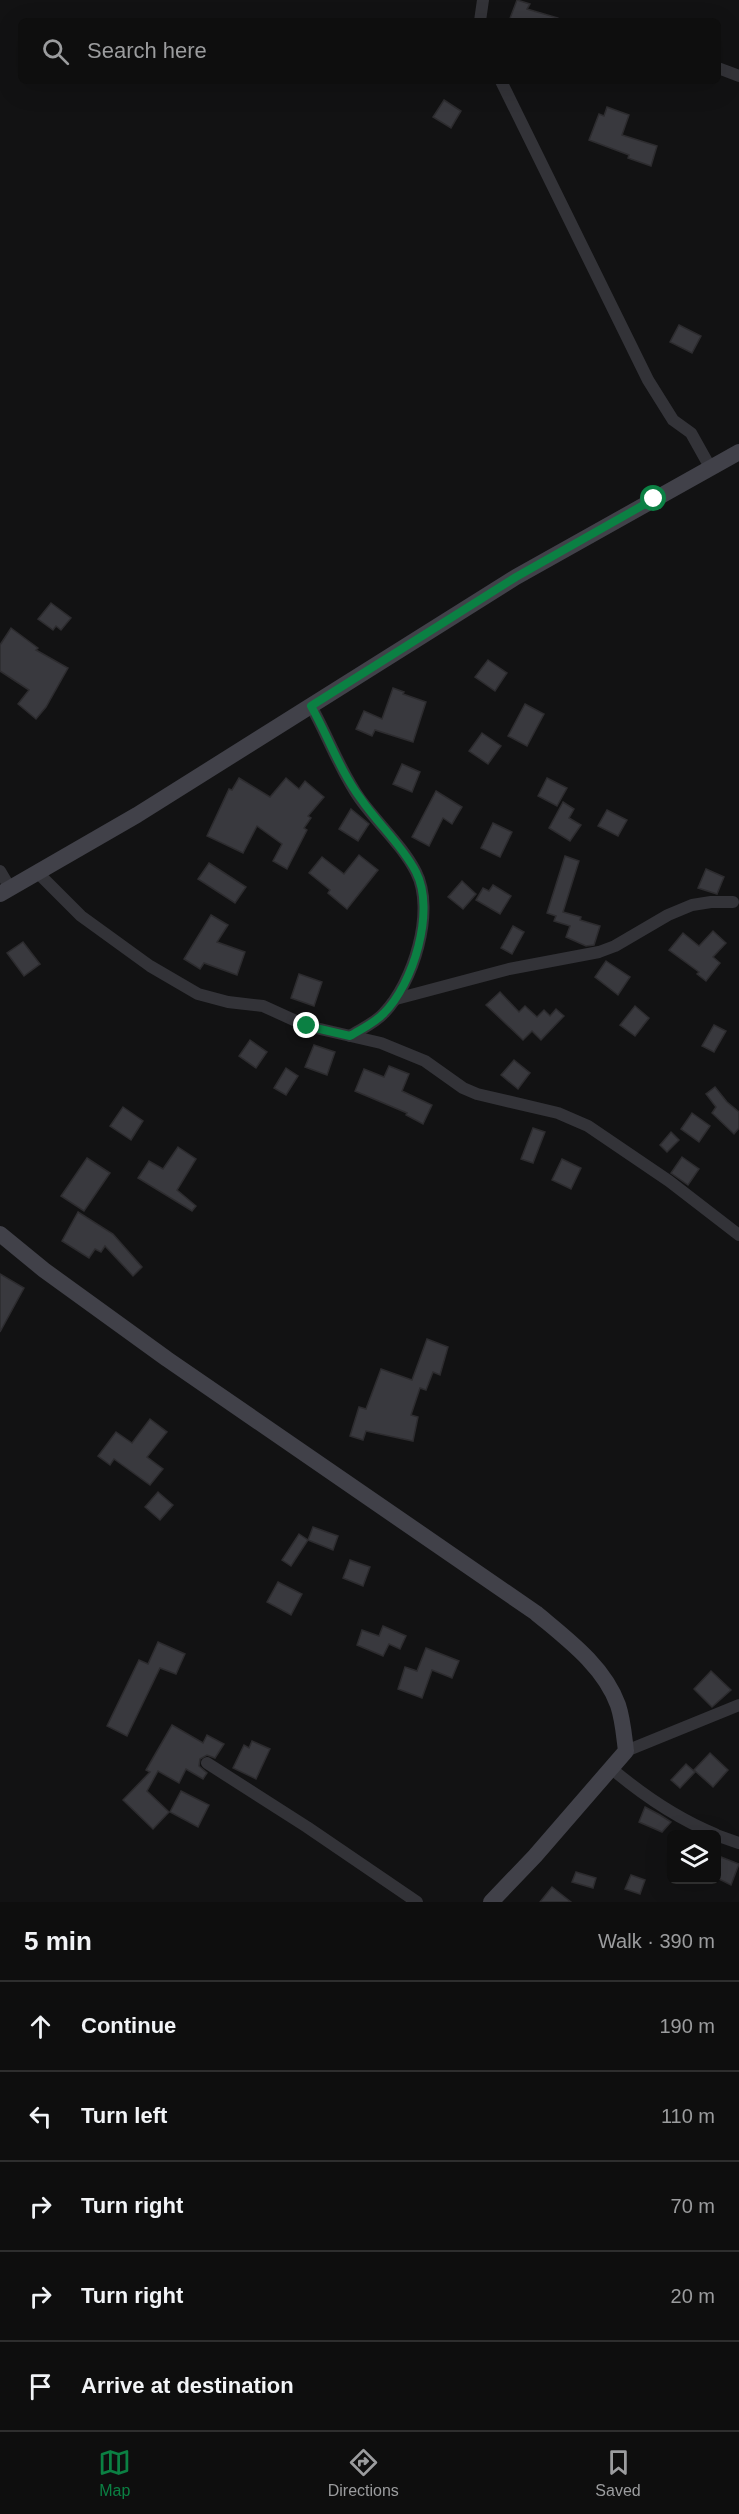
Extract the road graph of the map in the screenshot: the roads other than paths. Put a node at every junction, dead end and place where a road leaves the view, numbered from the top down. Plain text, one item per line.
1 (483, 0) edge
2 (480, 18) edge
3 (721, 69) edge
4 (739, 76) edge
5 (502, 84) edge
6 (739, 452) edge
7 (710, 467) junction
8 (311, 706) junction
9 (0, 871) edge
10 (38, 873) junction
11 (5, 891) edge
12 (733, 902) dead end
13 (396, 999) junction
14 (350, 1036) junction
15 (0, 1234) edge
16 (739, 1235) edge
17 (739, 1706) edge
18 (626, 1751) junction
19 (207, 1764) dead end
20 (612, 1769) junction
21 (704, 1830) edge
22 (721, 1837) edge
23 (739, 1843) edge
24 (417, 1902) edge
25 (491, 1902) edge

1 - 2 street
3 - 4 street
5 - 7 street
6 - 7 street
7 - 8 street
8 - 10 street
8 - 13 street
9 - 11 street
10 - 11 street
10 - 14 street
12 - 13 street
13 - 14 street
14 - 16 street
15 - 18 street
17 - 18 street
18 - 20 street
19 - 24 street
20 - 21 street
20 - 25 street
22 - 23 street

